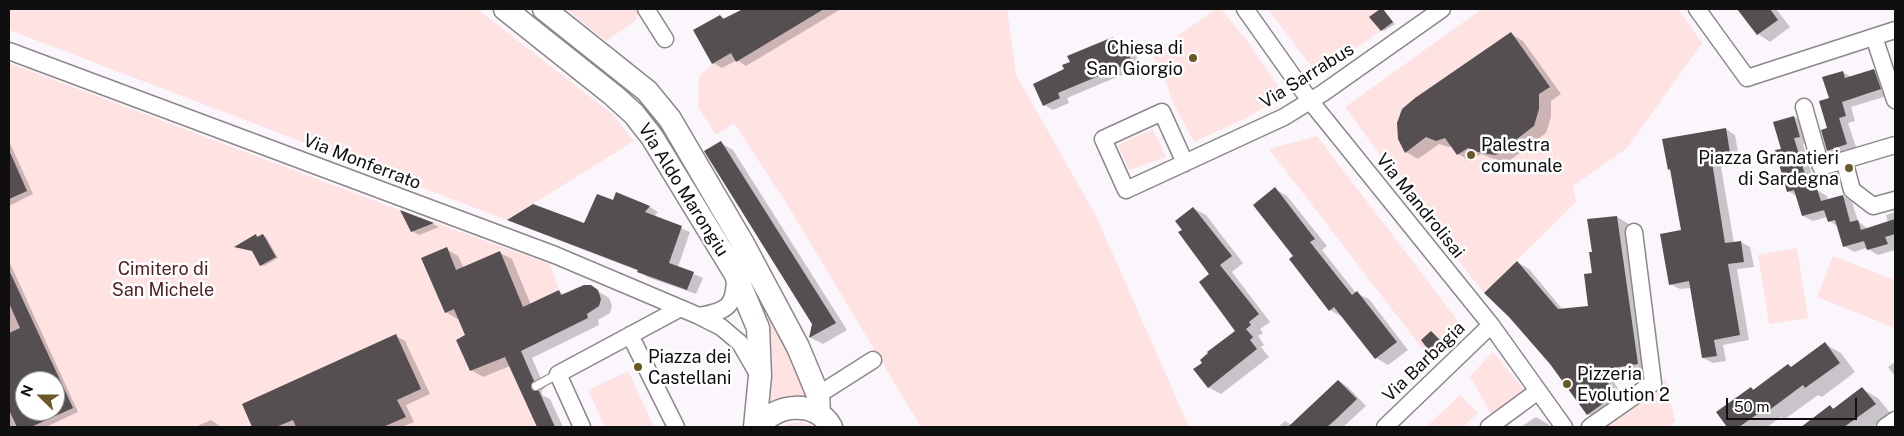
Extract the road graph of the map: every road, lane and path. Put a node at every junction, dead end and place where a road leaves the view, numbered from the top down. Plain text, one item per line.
1 (505, 9) edge
2 (544, 9) edge
3 (646, 9) edge
4 (1245, 9) edge
5 (1442, 9) edge
6 (1697, 9) edge
7 (1895, 30) edge
8 (1874, 37) junction
9 (665, 39) dead end
10 (9, 50) edge
11 (1895, 100) edge
12 (1311, 102) junction
13 (1804, 107) dead end
14 (1895, 145) edge
15 (1844, 160) junction
16 (1185, 163) junction
17 (1895, 200) edge
18 (1634, 232) dead end
19 (735, 272) junction
20 (680, 309) junction
21 (699, 316) junction
22 (1491, 325) junction
23 (630, 335) junction
24 (873, 360) dead end
25 (558, 374) junction
26 (760, 376) junction
27 (536, 386) dead end
28 (1538, 391) junction
29 (823, 412) edge
30 (1895, 420) edge
31 (582, 427) edge
32 (676, 427) edge
33 (757, 427) edge
34 (1385, 427) edge
35 (1488, 427) edge
36 (1564, 427) edge
37 (1590, 427) edge
38 (1886, 427) edge

1 - 19 street, Via Aldo Marongiu
2 - 29 street, Via Aldo Marongiu
3 - 9 street
4 - 12 street, Via Mandrolisai
5 - 12 street, Via Sarrabus
6 - 8 street
7 - 8 street
8 - 11 street
10 - 20 street, Via Monferrato
12 - 16 street, Via Sarrabus
12 - 22 street, Via Mandrolisai
13 - 15 street
14 - 15 street
15 - 17 street
16 - 16 street, Via Sarrabus
18 - 37 street
19 - 21 street
19 - 26 street, Via Aldo Marongiu
20 - 21 street, Via Monferrato
20 - 23 street
21 - 26 street, Via Monferrato
22 - 28 street, Via Mandrolisai
22 - 34 street, Via Barbagia
23 - 25 street
23 - 32 street
24 - 29 street
25 - 27 lane
25 - 31 street
26 - 33 street, Via Aldo Marongiu
28 - 35 street
28 - 36 street, Via Mandrolisai
29 - 33 street
30 - 38 street

